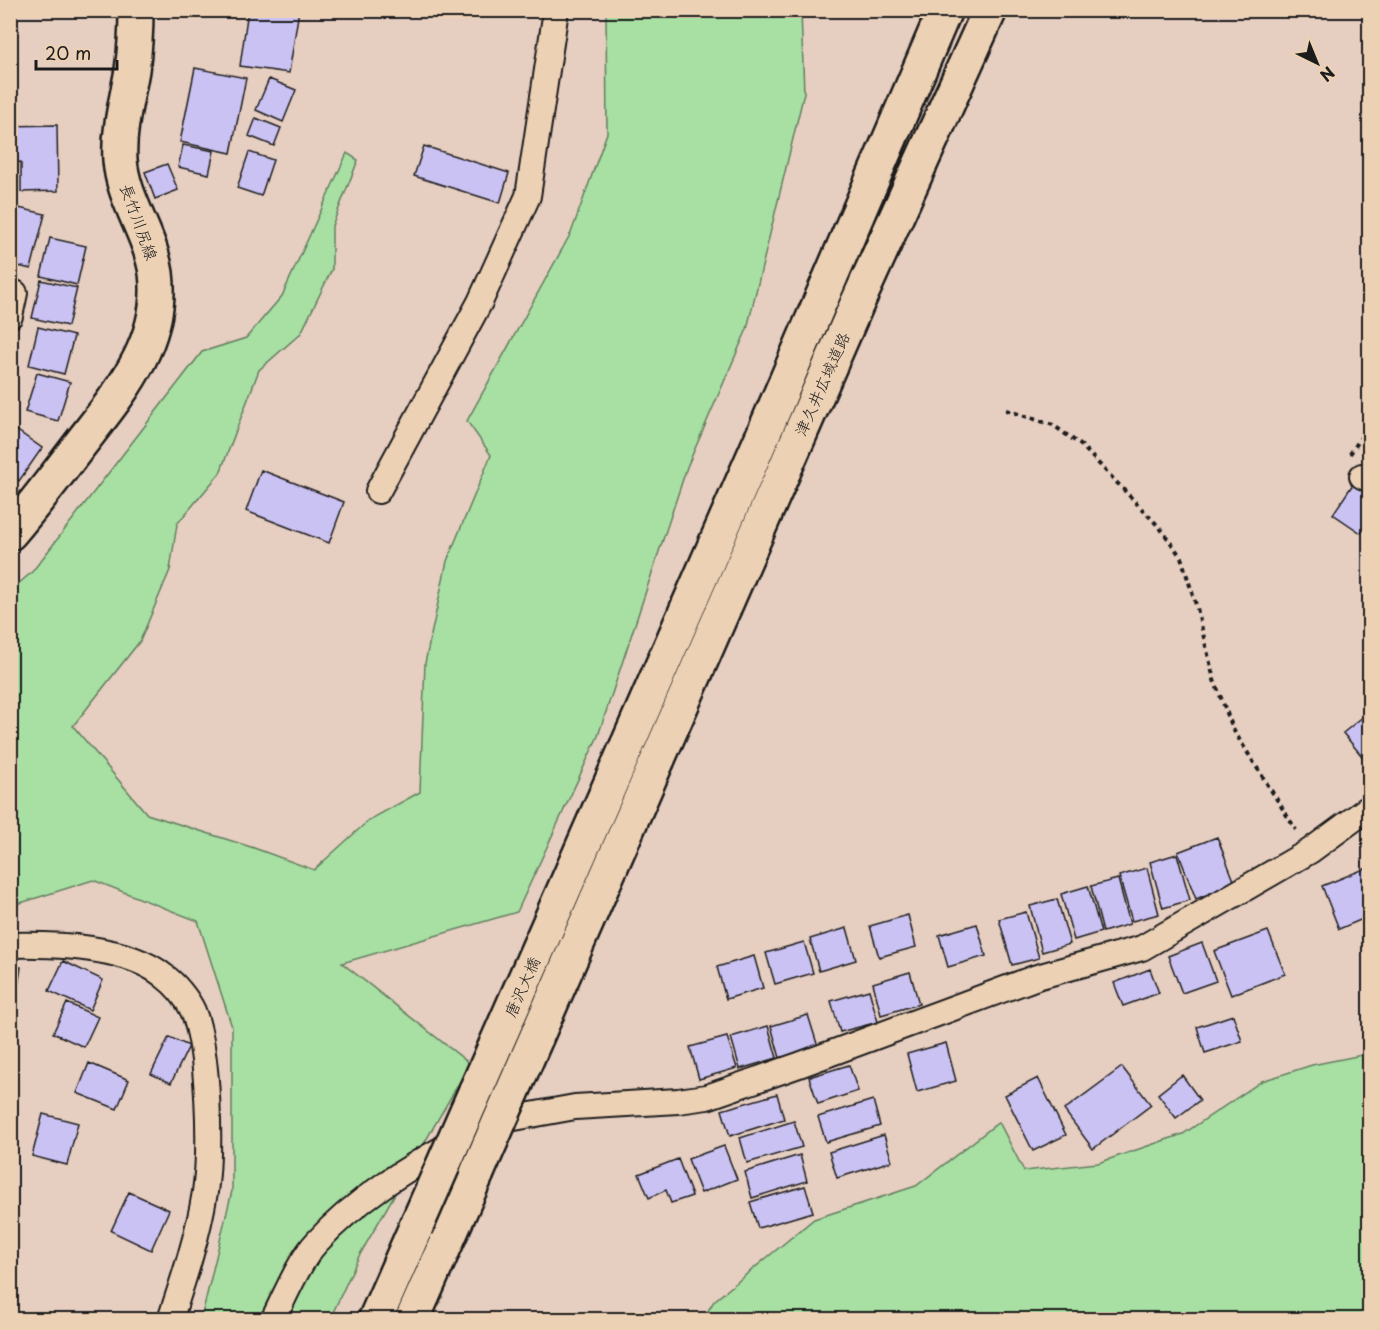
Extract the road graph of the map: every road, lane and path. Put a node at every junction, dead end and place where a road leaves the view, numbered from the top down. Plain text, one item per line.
1 (136, 10) edge
2 (556, 10) edge
3 (945, 10) edge
4 (990, 10) edge
5 (10, 292) edge
6 (10, 316) edge
7 (1006, 410) dead end
8 (378, 491) dead end
9 (10, 533) edge
10 (627, 746) joint
11 (658, 759) joint
12 (1370, 807) edge
13 (1310, 851) junction
14 (10, 945) edge
15 (170, 1320) edge
16 (273, 1320) edge
17 (375, 1320) edge
18 (412, 1320) edge

1 - 9 main road, 長竹川尻線
2 - 8 street
3 - 10 main road, 津久井広域道路
4 - 11 main road, 津久井広域道路
5 - 6 street
7 - 13 path
10 - 17 main road, 唐沢大橋, bridge
11 - 18 main road, 唐沢大橋, bridge
12 - 13 street
13 - 16 street
14 - 15 street

